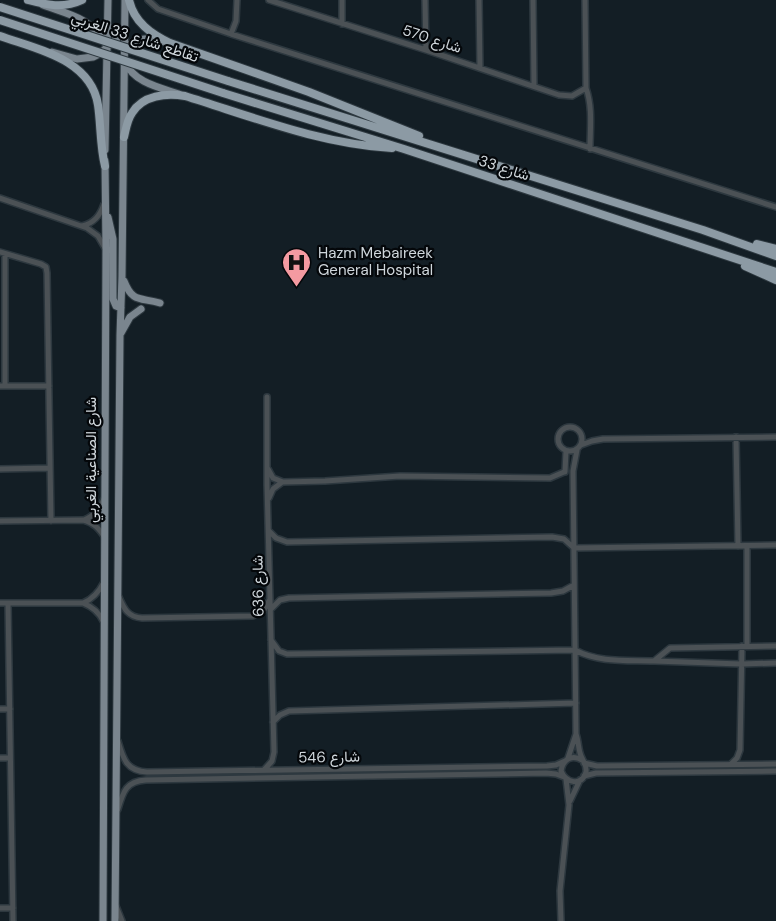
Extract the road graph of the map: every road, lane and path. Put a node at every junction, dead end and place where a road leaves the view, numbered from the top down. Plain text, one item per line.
1 (28, 0) edge
2 (82, 0) edge
3 (108, 0) edge
4 (127, 0) edge
5 (148, 0) edge
6 (237, 0) edge
7 (269, 0) edge
8 (342, 0) edge
9 (425, 0) edge
10 (479, 0) edge
11 (533, 0) edge
12 (585, 0) edge
13 (0, 7) edge
14 (0, 20) edge
15 (342, 24) junction
16 (125, 32) junction
17 (231, 34) junction
18 (0, 36) edge
19 (20, 43) junction
20 (170, 43) junction
21 (110, 45) junction
22 (426, 50) junction
23 (125, 53) junction
24 (115, 60) junction
25 (480, 68) junction
26 (125, 69) junction
27 (106, 72) junction
28 (228, 81) joint
29 (534, 86) junction
30 (586, 88) junction
31 (223, 93) joint
32 (185, 96) junction
33 (124, 136) junction
34 (435, 146) junction
35 (404, 148) junction
36 (590, 149) junction
37 (105, 166) junction
38 (0, 198) edge
39 (105, 200) junction
40 (776, 207) edge
41 (105, 211) junction
42 (82, 226) junction
43 (723, 237) junction
44 (106, 249) junction
45 (776, 249) edge
46 (3, 253) edge
47 (716, 253) junction
48 (776, 256) edge
49 (776, 272) edge
50 (122, 276) junction
51 (776, 280) edge
52 (160, 303) dead end
53 (119, 305) junction
54 (105, 306) junction
55 (141, 309) dead end
56 (120, 335) junction
57 (3, 386) edge
58 (49, 386) junction
59 (267, 397) dead end
60 (736, 437) junction
61 (776, 437) edge
62 (579, 447) junction
63 (566, 451) junction
64 (50, 468) junction
65 (0, 469) edge
66 (268, 469) junction
67 (564, 472) junction
68 (573, 472) junction
69 (283, 482) junction
70 (105, 497) junction
71 (268, 500) junction
72 (83, 520) junction
73 (0, 521) edge
74 (51, 521) junction
75 (269, 531) junction
76 (105, 538) junction
77 (776, 545) edge
78 (738, 546) junction
79 (747, 546) junction
80 (574, 548) junction
81 (105, 579) junction
82 (574, 585) junction
83 (117, 592) junction
84 (270, 600) junction
85 (0, 603) edge
86 (8, 603) junction
87 (83, 603) junction
88 (270, 610) junction
89 (103, 621) junction
90 (271, 640) junction
91 (744, 646) junction
92 (776, 646) edge
93 (574, 650) junction
94 (654, 661) junction
95 (776, 663) edge
96 (741, 664) junction
97 (576, 704) junction
98 (0, 709) edge
99 (10, 709) junction
100 (273, 722) junction
101 (116, 734) junction
102 (576, 734) junction
103 (740, 750) junction
104 (0, 758) edge
105 (10, 758) junction
106 (566, 760) junction
107 (583, 762) junction
108 (731, 764) junction
109 (750, 764) junction
110 (776, 764) edge
111 (263, 770) junction
112 (776, 771) edge
113 (565, 778) junction
114 (582, 778) junction
115 (569, 805) junction
116 (116, 816) junction
117 (115, 905) junction
118 (0, 908) edge
119 (13, 908) junction
120 (13, 921) edge
121 (102, 921) edge
122 (115, 921) edge
123 (122, 921) edge
124 (561, 921) edge

1 - 2 highway
1 - 21 main road
3 - 21 main road, شارع الصناعية الغربي
4 - 16 main road, شارع الصناعية الغربي
4 - 20 highway
5 - 17 street
6 - 17 street
7 - 15 street, شارع 570
8 - 15 street
9 - 22 street
10 - 25 street
11 - 29 street
12 - 30 street
13 - 28 highway, تقاطع شارع 33 الغربي, bridge
14 - 31 highway, تقاطع شارع 33 الغربي, bridge
15 - 22 street, شارع 570
16 - 21 main road
16 - 23 main road, شارع الصناعية الغربي
17 - 36 street
18 - 19 highway
19 - 21 main road
19 - 37 highway
20 - 23 main road
20 - 34 highway
21 - 23 main road
21 - 24 main road
21 - 27 main road, شارع الصناعية الغربي
22 - 25 street, شارع 570
23 - 24 main road
23 - 26 main road, شارع الصناعية الغربي
23 - 32 main road
24 - 26 main road
24 - 27 main road
25 - 29 street, شارع 570
26 - 33 main road, شارع الصناعية الغربي
27 - 37 main road, شارع الصناعية الغربي
28 - 34 highway, شارع 33
29 - 30 street, شارع 570
30 - 36 street
31 - 35 highway, شارع 33
32 - 33 highway
32 - 35 highway
33 - 50 main road, شارع الصناعية الغربي
34 - 43 highway, شارع 33
35 - 47 highway, شارع 33
36 - 40 street
37 - 39 main road, شارع الصناعية الغربي
38 - 42 street
39 - 41 main road, شارع الصناعية الغربي
39 - 42 street
41 - 44 main road, شارع الصناعية الغربي
41 - 53 main road
42 - 44 street
43 - 45 highway
43 - 48 highway, شارع 33
44 - 54 main road, شارع الصناعية الغربي
46 - 57 street
46 - 58 street
47 - 49 highway, شارع 33
47 - 51 highway
50 - 52 main road
50 - 53 main road, شارع الصناعية الغربي
53 - 54 main road
53 - 56 main road, شارع الصناعية الغربي
54 - 70 main road, شارع الصناعية الغربي
55 - 56 main road
56 - 83 main road, شارع الصناعية الغربي
57 - 58 street
58 - 64 street
59 - 66 street, شارع 636
60 - 61 street
60 - 62 street
60 - 78 street
62 - 63 street
62 - 63 street
62 - 68 street
63 - 67 street
64 - 65 street
64 - 74 street
66 - 69 street
66 - 71 street, شارع 636
67 - 68 street
67 - 69 street
68 - 80 street
69 - 71 street
70 - 72 street
70 - 76 main road, شارع الصناعية الغربي
71 - 75 street, شارع 636
72 - 74 street
72 - 76 street
73 - 74 street
75 - 80 street
75 - 84 street, شارع 636
76 - 81 main road, شارع الصناعية الغربي
77 - 79 street
78 - 79 street
78 - 80 street
79 - 91 street
80 - 82 street
81 - 87 street
81 - 89 main road, شارع الصناعية الغربي
82 - 88 street
82 - 93 street
83 - 84 street
83 - 101 main road, شارع الصناعية الغربي
84 - 88 street, شارع 636
85 - 86 street
86 - 87 street
86 - 99 street
87 - 89 street
88 - 90 street, شارع 636
89 - 121 main road, شارع الصناعية الغربي
90 - 93 street
90 - 100 street, شارع 636
91 - 92 street
91 - 94 street
91 - 96 street
93 - 94 street
93 - 97 street
94 - 96 street
95 - 96 street
96 - 103 street
97 - 100 street
97 - 102 street
98 - 99 street
99 - 105 street
100 - 111 street, شارع 636
101 - 111 street, شارع 546
101 - 116 main road, شارع الصناعية الغربي
102 - 106 street
102 - 107 street
103 - 108 street
103 - 109 street
104 - 105 street
105 - 119 street
106 - 107 street
106 - 111 street, شارع 546
106 - 113 street
107 - 108 street
107 - 114 street
108 - 109 street
109 - 110 street
112 - 114 street
113 - 114 street
113 - 115 street
113 - 116 street, شارع 546
114 - 115 street
115 - 124 street
116 - 117 main road, شارع الصناعية الغربي
117 - 122 main road, شارع الصناعية الغربي
117 - 123 street
118 - 119 street
119 - 120 street

